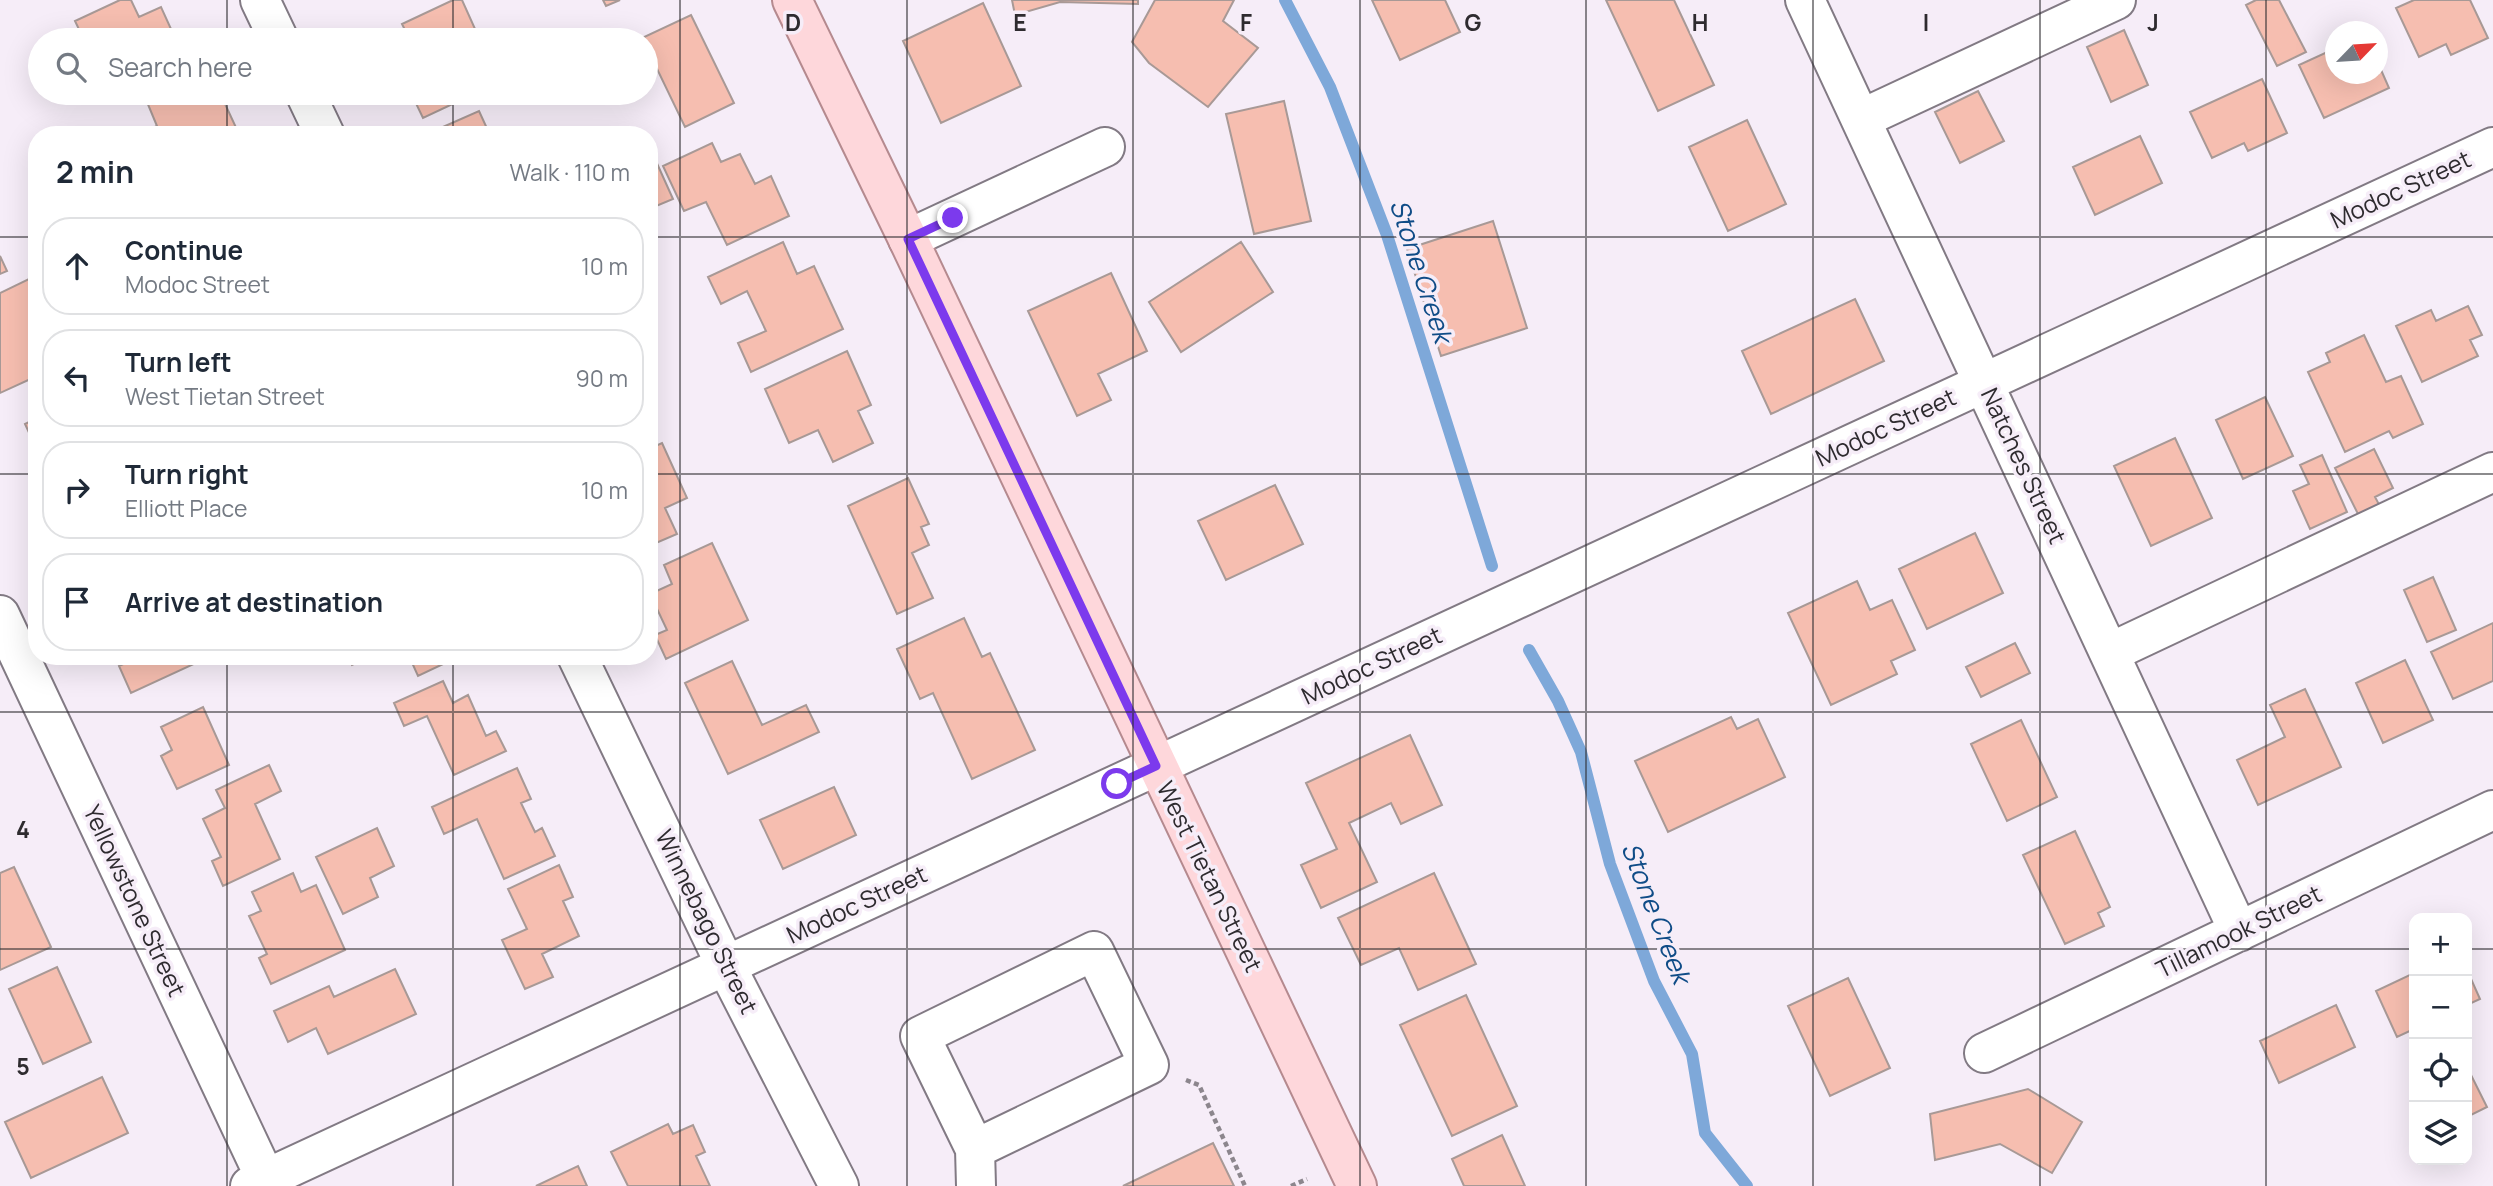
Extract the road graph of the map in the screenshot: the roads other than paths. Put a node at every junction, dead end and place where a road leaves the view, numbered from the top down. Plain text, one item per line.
1 (260, 0) edge
2 (792, 0) edge
3 (1805, 0) edge
4 (2116, 0) edge
5 (273, 28) edge
6 (310, 105) edge
7 (1861, 119) junction
8 (320, 126) edge
9 (1105, 146) dead end
10 (2493, 147) edge
11 (908, 239) junction
12 (1984, 383) junction
13 (2493, 472) edge
14 (0, 615) edge
15 (2109, 653) junction
16 (581, 665) edge
17 (1156, 766) junction
18 (2493, 810) edge
19 (2239, 932) junction
20 (726, 966) junction
21 (1984, 1054) dead end
22 (975, 1168) edge
23 (261, 1184) edge
24 (839, 1186) edge
25 (1357, 1186) edge

1 - 5 street
2 - 11 main road, West Tietan Street
3 - 7 street, Natches Street
4 - 7 street
6 - 8 street
7 - 12 street, Natches Street
9 - 11 street
10 - 12 street, Modoc Street
11 - 17 main road, West Tietan Street
12 - 15 street, Natches Street
12 - 17 street, Modoc Street
13 - 15 street
14 - 23 street, Yellowstone Street
15 - 19 street, Natches Street
16 - 20 street, Winnebago Street
17 - 20 street, Modoc Street
17 - 25 main road, West Tietan Street
18 - 19 street, Tillamook Street
19 - 21 street, Tillamook Street
20 - 23 street, Modoc Street
20 - 24 street, Winnebago Street
22 - 22 street

